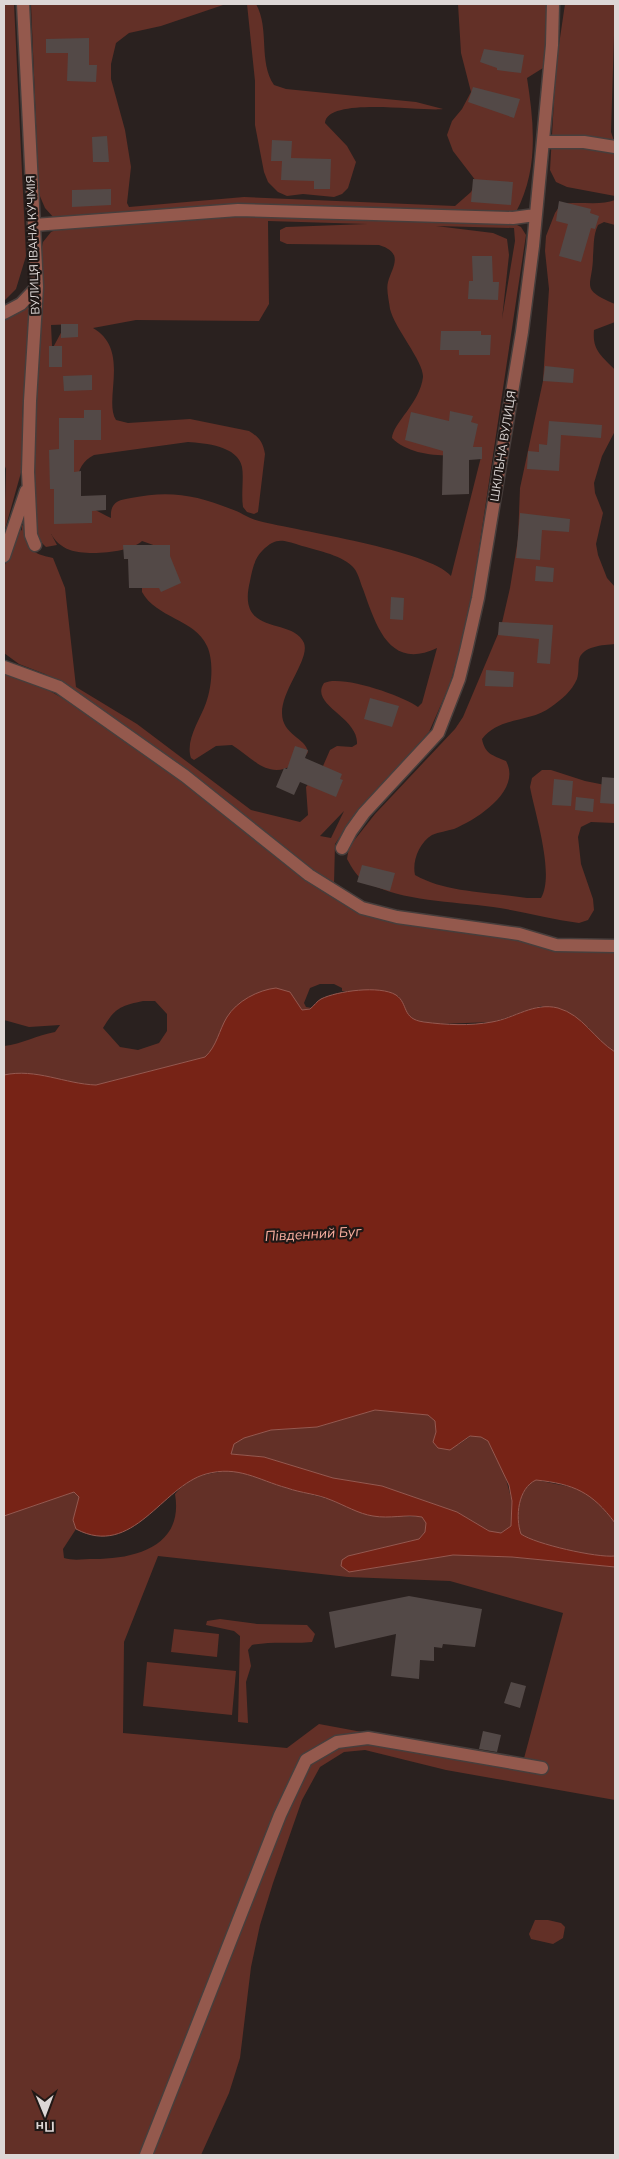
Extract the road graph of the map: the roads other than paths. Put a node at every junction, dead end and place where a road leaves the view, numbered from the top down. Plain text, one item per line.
1 (23, 4) edge
2 (553, 4) edge
3 (543, 142) junction
4 (615, 147) edge
5 (535, 215) junction
6 (34, 225) junction
7 (37, 286) junction
8 (4, 313) edge
9 (28, 484) junction
10 (35, 545) dead end
11 (4, 556) edge
12 (4, 658) edge
13 (4, 667) edge
14 (17, 670) junction
15 (342, 848) dead end
16 (615, 946) edge
17 (542, 1768) dead end
18 (146, 2155) edge

1 - 6 street, ВУЛИЦЯ ІВАНА КУЧМІЯ
2 - 3 street, ШКІЛЬНА ВУЛИЦЯ
3 - 4 street
3 - 5 street, ШКІЛЬНА ВУЛИЦЯ
5 - 6 street
5 - 15 street, ШКІЛЬНА ВУЛИЦЯ
6 - 7 street, ВУЛИЦЯ ІВАНА КУЧМІЯ
7 - 8 street
7 - 9 street, ВУЛИЦЯ ІВАНА КУЧМІЯ
9 - 10 street, ВУЛИЦЯ ІВАНА КУЧМІЯ
9 - 11 street
12 - 14 street
13 - 14 street
14 - 16 street
17 - 18 street

